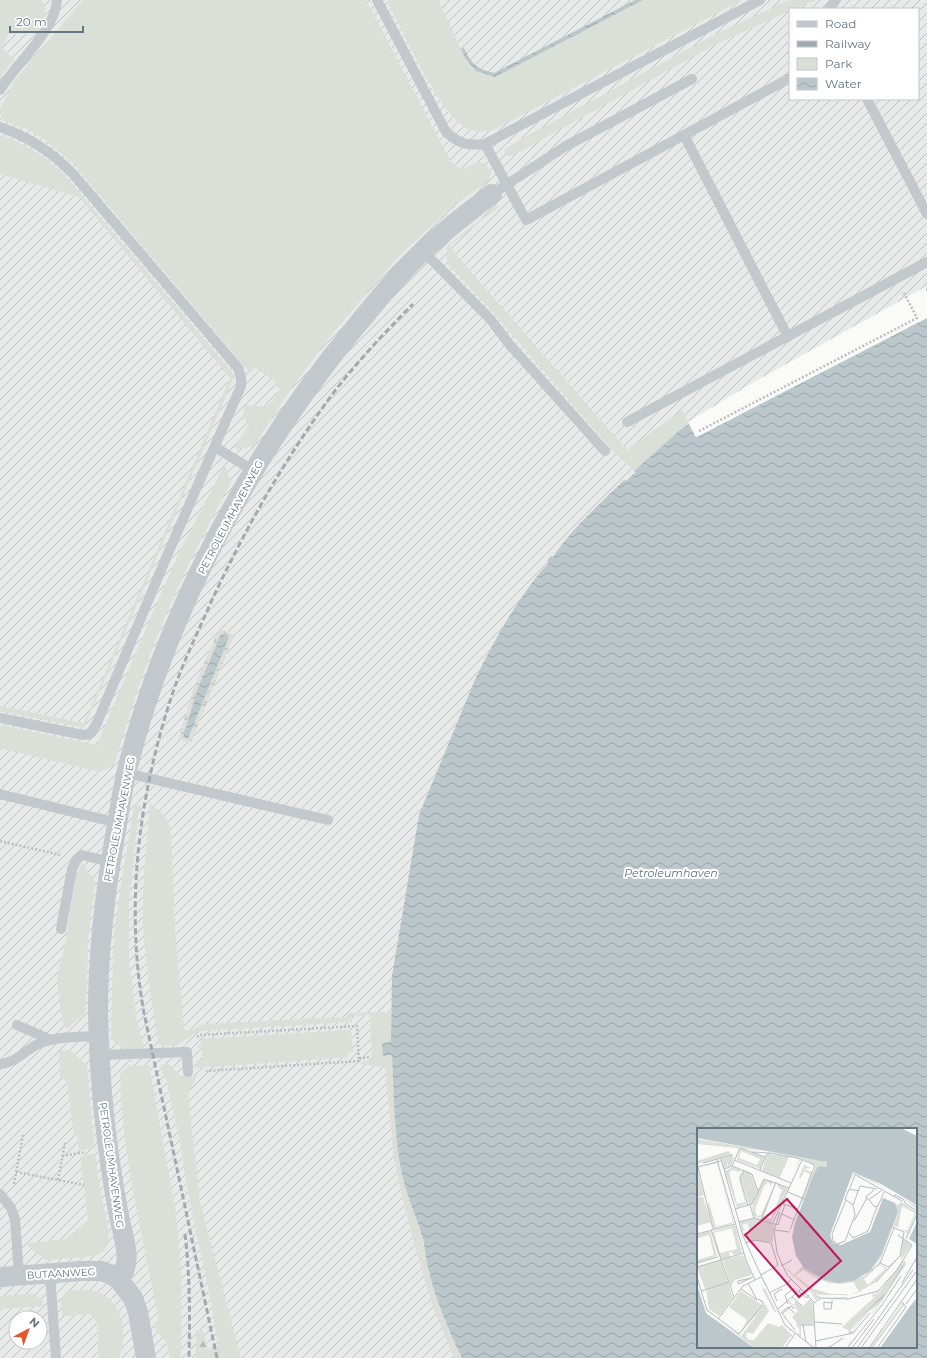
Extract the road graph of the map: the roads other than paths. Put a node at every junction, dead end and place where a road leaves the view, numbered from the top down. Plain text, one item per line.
1 (57, 0) edge
2 (377, 0) edge
3 (760, 0) edge
4 (836, 0) edge
5 (830, 8) edge
6 (692, 79) dead end
7 (789, 79) edge
8 (0, 90) edge
9 (868, 100) edge
10 (0, 127) edge
11 (684, 134) junction
12 (485, 144) junction
13 (499, 188) junction
14 (927, 214) edge
15 (422, 251) junction
16 (927, 262) edge
17 (788, 337) junction
18 (627, 422) dead end
19 (215, 447) junction
20 (605, 451) dead end
21 (254, 470) junction
22 (0, 718) edge
23 (126, 773) junction
24 (0, 794) edge
25 (328, 820) dead end
26 (118, 823) junction
27 (111, 862) junction
28 (61, 929) dead end
29 (17, 1025) dead end
30 (99, 1036) junction
31 (51, 1040) junction
32 (100, 1055) junction
33 (0, 1064) edge
34 (188, 1072) road end
35 (3, 1197) edge
36 (50, 1273) junction
37 (10, 1276) edge
38 (119, 1280) junction
39 (56, 1358) edge
40 (146, 1358) edge

1 - 8 lane
2 - 12 lane
3 - 12 lane
4 - 5 lane
6 - 13 lane
7 - 11 lane
9 - 14 lane
10 - 19 lane
11 - 13 lane
11 - 17 lane
12 - 13 lane
13 - 15 street, PETROLEUMHAVENWEG
15 - 20 lane
15 - 21 street, PETROLEUMHAVENWEG
16 - 17 lane
17 - 18 lane
19 - 21 lane
19 - 22 lane
21 - 23 street, PETROLEUMHAVENWEG
23 - 25 lane
23 - 26 street, PETROLEUMHAVENWEG
24 - 26 lane
26 - 27 street, PETROLEUMHAVENWEG
27 - 28 lane
27 - 30 street, PETROLEUMHAVENWEG
29 - 31 lane
30 - 31 lane
30 - 32 street, PETROLEUMHAVENWEG
31 - 33 lane
32 - 34 lane
32 - 38 street, PETROLEUMHAVENWEG
35 - 37 lane
36 - 37 street, BUTAANWEG
36 - 38 street, BUTAANWEG
36 - 39 lane
38 - 40 street

